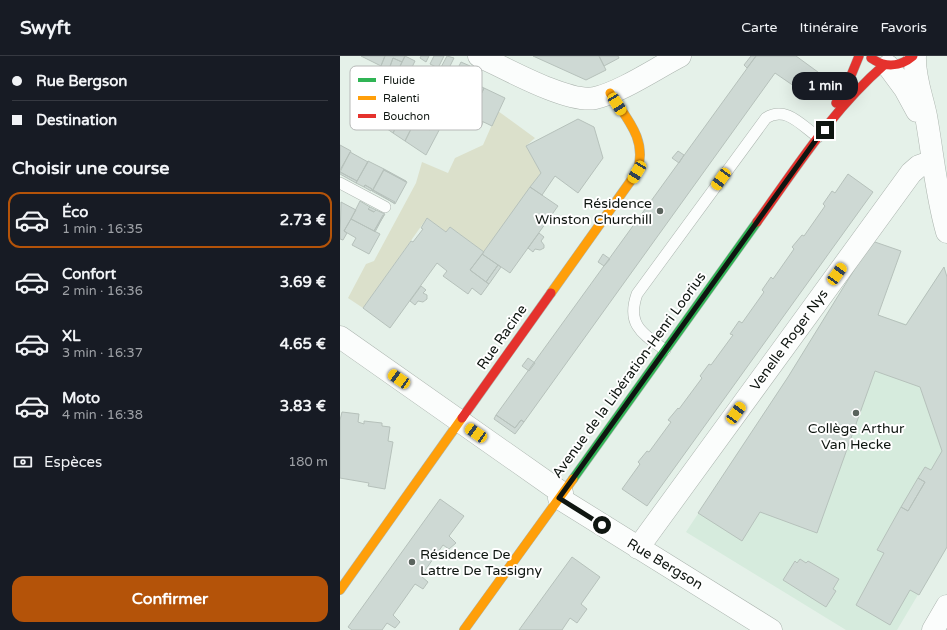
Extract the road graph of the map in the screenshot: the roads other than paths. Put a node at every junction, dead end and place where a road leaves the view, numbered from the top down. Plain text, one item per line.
1 (680, 56) edge
2 (859, 56) edge
3 (869, 56) edge
4 (914, 56) edge
5 (482, 57) edge
6 (886, 65) junction
7 (610, 93) junction
8 (818, 137) junction
9 (931, 155) junction
10 (340, 183) edge
11 (386, 207) dead end
12 (947, 232) edge
13 (340, 337) edge
14 (665, 350) junction
15 (460, 422) junction
16 (560, 495) junction
17 (638, 548) junction
18 (340, 590) edge
19 (947, 606) edge
20 (464, 630) edge
21 (772, 630) edge
22 (933, 630) edge

1 - 7 street
2 - 8 street, Avenue de la Libération-Henri Loorius
3 - 6 street
4 - 6 street
4 - 9 street
5 - 7 street
6 - 8 street, Avenue de la Libération-Henri Loorius
6 - 9 street
7 - 15 street, Rue Racine
8 - 14 street, Avenue de la Libération-Henri Loorius
8 - 14 lane
9 - 12 street
9 - 17 street, Venelle Roger Nys
10 - 11 lane
13 - 15 street, Rue Bergson
14 - 16 street, Avenue de la Libération-Henri Loorius
15 - 16 street, Rue Bergson
15 - 18 street, Rue Racine
16 - 17 street, Rue Bergson
16 - 20 street, Avenue de la Libération-Henri Loorius
17 - 21 street, Rue Bergson
19 - 22 street

